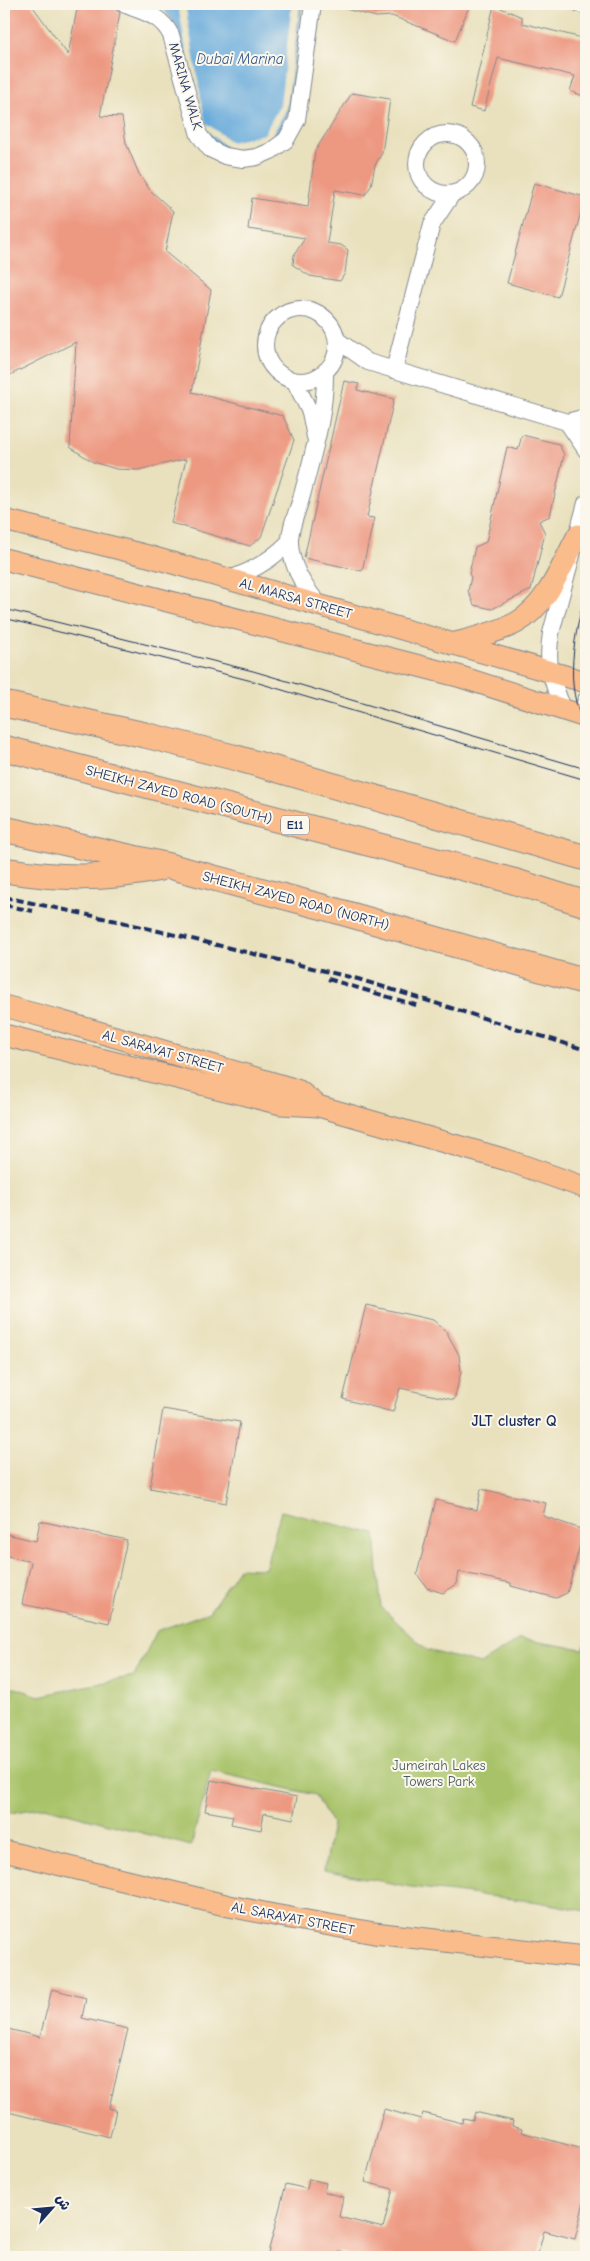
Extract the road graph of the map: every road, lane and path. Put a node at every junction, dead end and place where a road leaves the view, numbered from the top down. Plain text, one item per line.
1 (124, 4) edge
2 (313, 4) edge
3 (580, 4) edge
4 (586, 6) edge
5 (426, 186) junction
6 (452, 194) junction
7 (432, 224) junction
8 (337, 340) junction
9 (368, 362) junction
10 (328, 368) junction
11 (394, 370) junction
12 (294, 380) junction
13 (586, 416) edge
14 (567, 422) junction
15 (315, 442) junction
16 (586, 450) edge
17 (586, 503) edge
18 (4, 520) edge
19 (578, 536) junction
20 (290, 541) junction
21 (4, 559) edge
22 (229, 579) junction
23 (319, 604) junction
24 (452, 644) junction
25 (542, 670) junction
26 (458, 676) junction
27 (586, 682) edge
28 (586, 688) edge
29 (4, 704) edge
30 (579, 711) edge
31 (4, 748) edge
32 (4, 829) edge
33 (586, 858) edge
34 (169, 866) junction
35 (4, 870) edge
36 (586, 904) edge
37 (586, 982) edge
38 (4, 1006) edge
39 (4, 1035) edge
40 (318, 1106) junction
41 (586, 1188) edge
42 (4, 1851) edge
43 (586, 1957) edge

1 - 2 street, MARINA WALK
3 - 4 street
5 - 6 street
5 - 6 street
5 - 7 street
6 - 7 street
7 - 11 street
8 - 9 street
8 - 10 street
8 - 12 street
9 - 10 street
9 - 11 street
10 - 12 street
10 - 15 street
11 - 14 street
12 - 15 street
13 - 14 street
14 - 16 street
15 - 20 street
17 - 19 street
18 - 22 main road, AL MARSA STREET
19 - 24 main road
19 - 25 street
20 - 22 street
20 - 23 street
21 - 26 main road
22 - 23 main road, AL MARSA STREET
23 - 24 main road, AL MARSA STREET
24 - 25 main road, AL MARSA STREET
25 - 26 main road
25 - 27 main road, AL MARSA STREET
25 - 30 street
26 - 30 main road
28 - 30 main road
29 - 33 highway
31 - 36 highway, SHEIKH ZAYED ROAD (SOUTH) / E11
32 - 34 highway, SHEIKH ZAYED ROAD (NORTH)
34 - 35 highway
34 - 37 highway, SHEIKH ZAYED ROAD (NORTH)
38 - 40 main road, AL SARAYAT STREET
39 - 40 main road, AL SARAYAT STREET
40 - 41 main road, AL SARAYAT STREET
42 - 43 main road, AL SARAYAT STREET

